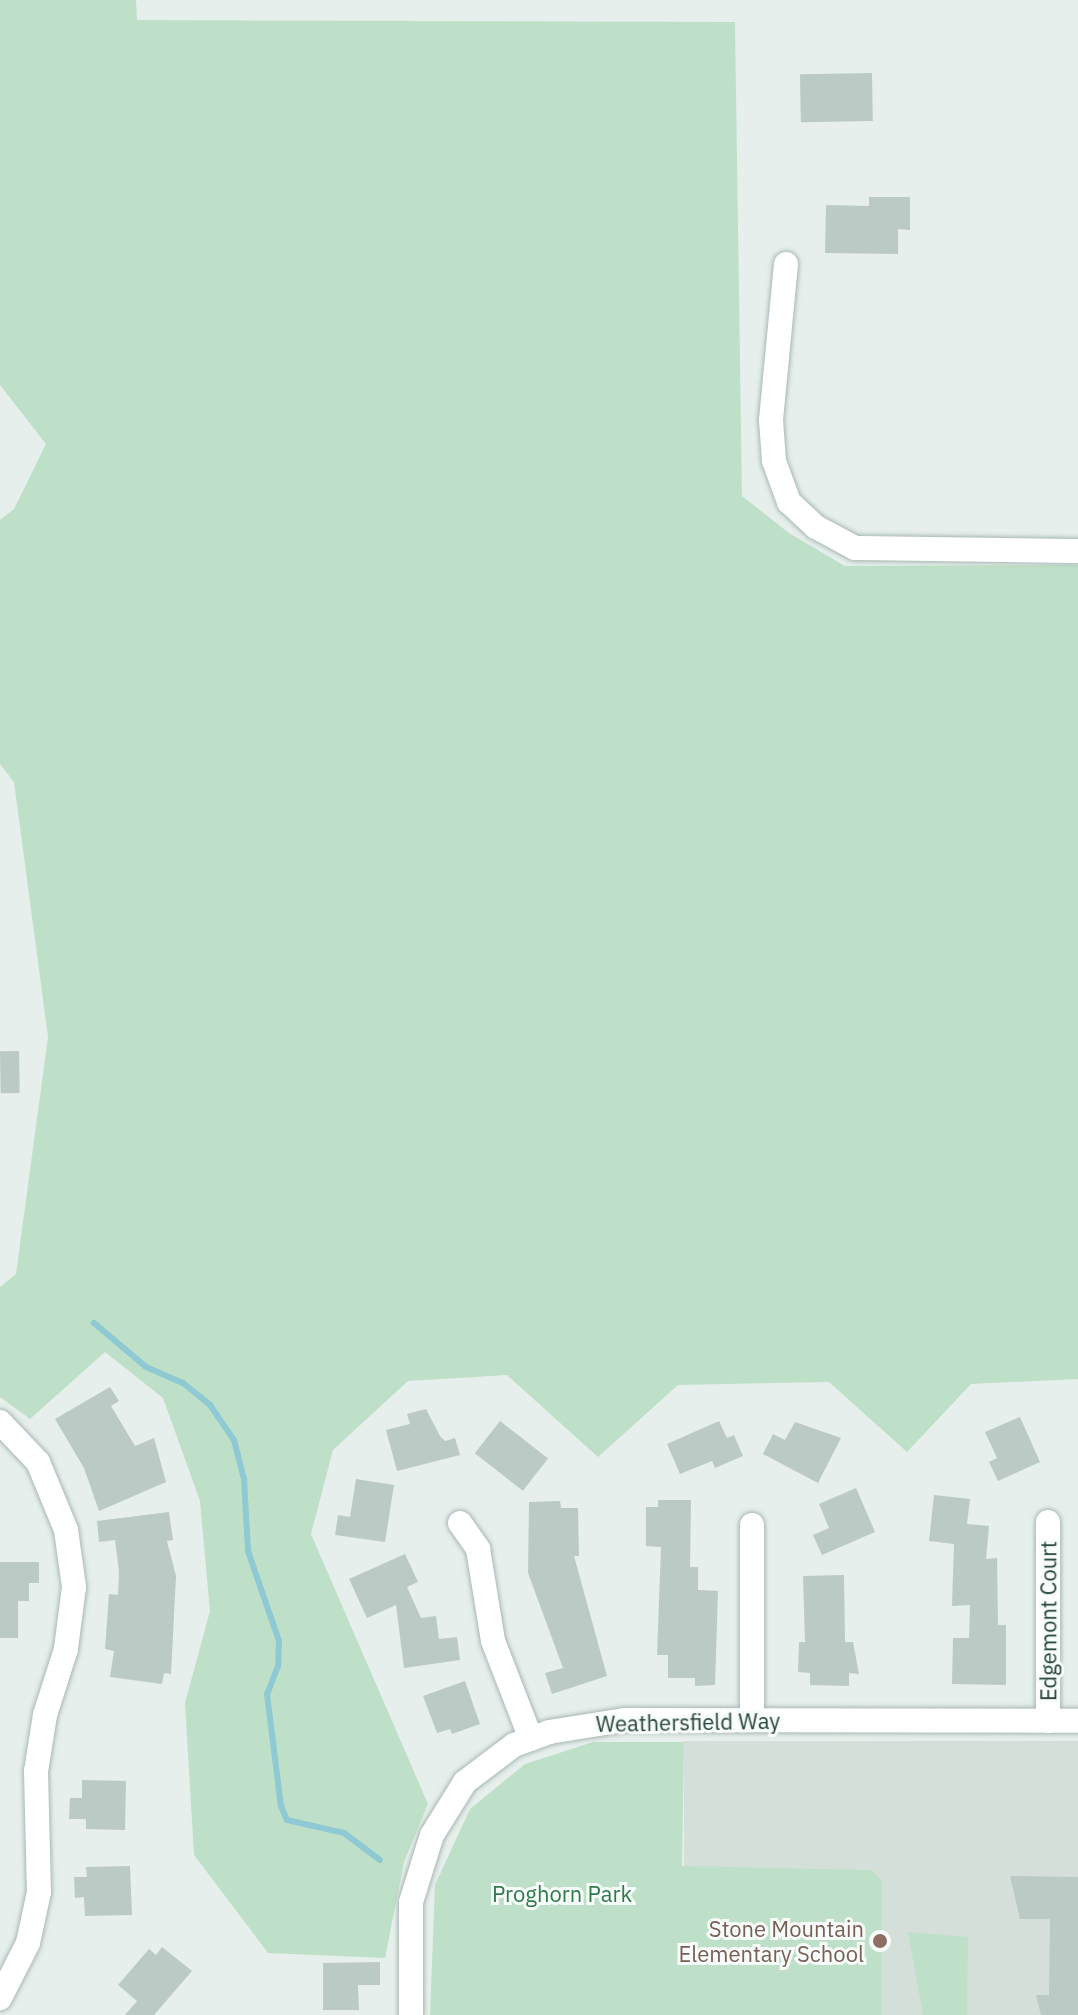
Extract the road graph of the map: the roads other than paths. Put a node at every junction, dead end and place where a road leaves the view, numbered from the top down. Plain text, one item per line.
1 (786, 264) dead end
2 (1078, 551) edge
3 (0, 1422) edge
4 (1048, 1522) dead end
5 (460, 1523) dead end
6 (752, 1525) dead end
7 (752, 1720) junction
8 (1048, 1721) junction
9 (1078, 1721) edge
10 (531, 1739) junction
11 (0, 1998) edge
12 (0, 2005) edge
13 (14, 2015) edge
14 (411, 2015) edge

1 - 2 street
3 - 11 street
4 - 8 street, Edgemont Court
5 - 10 street
6 - 7 street
7 - 8 street, Weathersfield Way
7 - 10 street, Weathersfield Way
8 - 9 street, Weathersfield Way
10 - 14 street, Weathersfield Way
12 - 13 street

